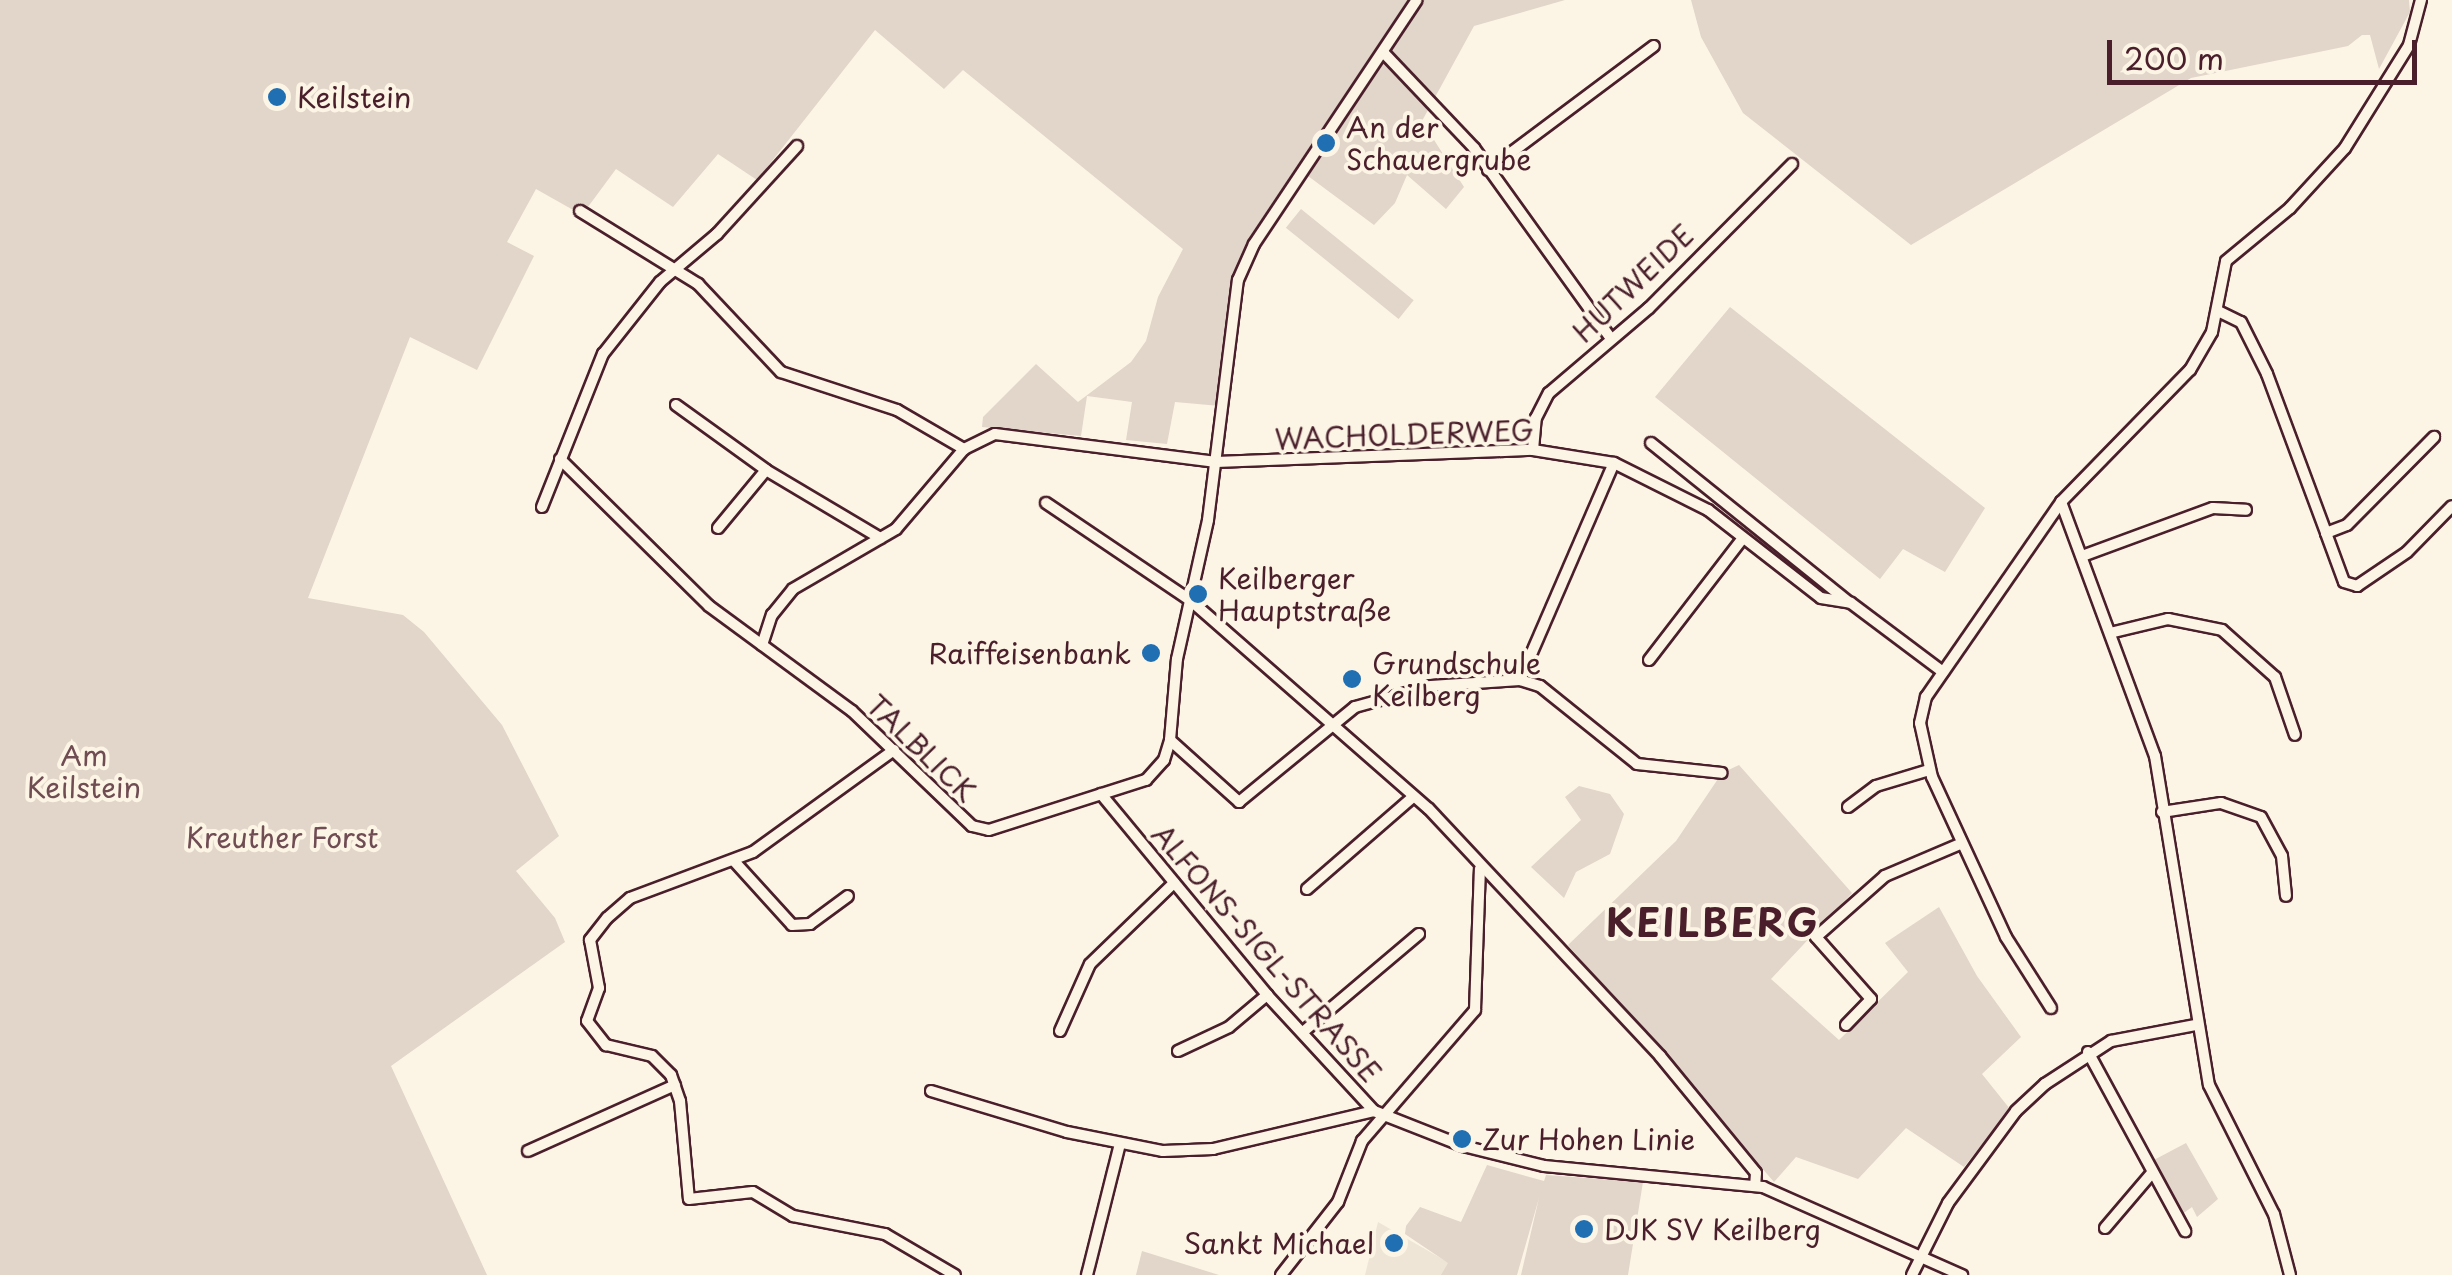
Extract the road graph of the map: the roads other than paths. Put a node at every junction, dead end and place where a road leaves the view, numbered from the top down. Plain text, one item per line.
1 (1418, 0) edge
2 (2421, 0) edge
3 (1654, 46) dead end
4 (1383, 52) junction
5 (798, 146) dead end
6 (1792, 164) dead end
7 (1488, 170) junction
8 (580, 211) dead end
9 (676, 268) junction
10 (2218, 311) junction
11 (1609, 336) junction
12 (676, 405) dead end
13 (2434, 437) dead end
14 (1651, 444) dead end
15 (964, 449) junction
16 (1533, 450) junction
17 (560, 459) junction
18 (1216, 462) junction
19 (1614, 463) junction
20 (766, 470) junction
21 (2062, 502) junction
22 (1046, 503) dead end
23 (2452, 506) edge
24 (542, 508) dead end
25 (2246, 510) dead end
26 (718, 528) dead end
27 (2326, 533) junction
28 (880, 538) junction
29 (1743, 538) junction
30 (2085, 555) junction
31 (1190, 600) junction
32 (1850, 603) junction
33 (2114, 632) junction
34 (762, 645) junction
35 (1649, 660) dead end
36 (1943, 672) junction
37 (1520, 680) junction
38 (1332, 722) junction
39 (2295, 735) dead end
40 (1170, 740) junction
41 (894, 750) junction
42 (1929, 770) junction
43 (1722, 773) dead end
44 (1101, 794) junction
45 (1413, 796) junction
46 (1848, 807) dead end
47 (2162, 812) junction
48 (1960, 844) junction
49 (734, 860) junction
50 (1480, 869) junction
51 (1174, 883) junction
52 (1307, 889) dead end
53 (848, 896) dead end
54 (2286, 896) dead end
55 (1419, 934) dead end
56 (1267, 995) junction
57 (2051, 1008) dead end
58 (1846, 1025) dead end
59 (2196, 1025) junction
60 (1060, 1030) dead end
61 (1303, 1032) junction
62 (1178, 1050) dead end
63 (2088, 1052) junction
64 (675, 1086) junction
65 (931, 1091) dead end
66 (1380, 1112) junction
67 (1120, 1144) junction
68 (528, 1151) dead end
69 (2151, 1174) junction
70 (1759, 1186) junction
71 (2105, 1228) dead end
72 (2185, 1231) dead end
73 (1920, 1258) junction
74 (954, 1275) edge
75 (1087, 1275) edge
76 (1281, 1275) edge
77 (1912, 1275) edge
78 (1962, 1275) edge
79 (2290, 1275) edge

1 - 4 street, TALBLICK
2 - 10 street
3 - 7 street
4 - 7 street
4 - 18 street, TALBLICK
5 - 9 street
6 - 11 street, HUTWEIDE
7 - 11 street
8 - 9 street
9 - 15 street
9 - 17 street
10 - 21 street
10 - 27 street
11 - 16 street, HUTWEIDE
12 - 20 street
13 - 27 street
14 - 32 street, WACHOLDERWEG
15 - 18 street, WACHOLDERWEG
15 - 28 street
16 - 18 street, WACHOLDERWEG
16 - 19 street, WACHOLDERWEG
17 - 24 street
17 - 34 street, TALBLICK
18 - 31 street, TALBLICK
19 - 29 street, WACHOLDERWEG
19 - 37 street
20 - 26 street
20 - 28 street
21 - 30 street
21 - 36 street
22 - 31 street
23 - 27 street
25 - 30 street
28 - 34 street
29 - 32 street, WACHOLDERWEG
29 - 35 street
30 - 33 street
31 - 38 street
31 - 40 street, TALBLICK
32 - 36 street, WACHOLDERWEG
33 - 39 street
33 - 47 street
34 - 41 street, TALBLICK
36 - 42 street
37 - 38 street
37 - 43 street
38 - 40 street
38 - 45 street
40 - 44 street, TALBLICK
41 - 44 street, TALBLICK
41 - 49 street
42 - 46 street
42 - 48 street
44 - 51 street, ALFONS-SIGL-STRASSE
45 - 50 street
45 - 52 street
47 - 54 street
47 - 59 street
48 - 57 street
48 - 58 street
49 - 53 street
49 - 64 street
50 - 66 street
50 - 70 street
51 - 56 street, ALFONS-SIGL-STRASSE
51 - 60 street
55 - 61 street
56 - 61 street, ALFONS-SIGL-STRASSE
56 - 62 street
59 - 63 street
59 - 79 street
61 - 66 street, ALFONS-SIGL-STRASSE
63 - 69 street
63 - 73 street
64 - 68 street
64 - 74 street
65 - 67 street
66 - 67 street
66 - 70 street, ALFONS-SIGL-STRASSE
66 - 76 street
67 - 75 street
69 - 71 street
69 - 72 street
70 - 73 street
73 - 77 street
73 - 78 street

